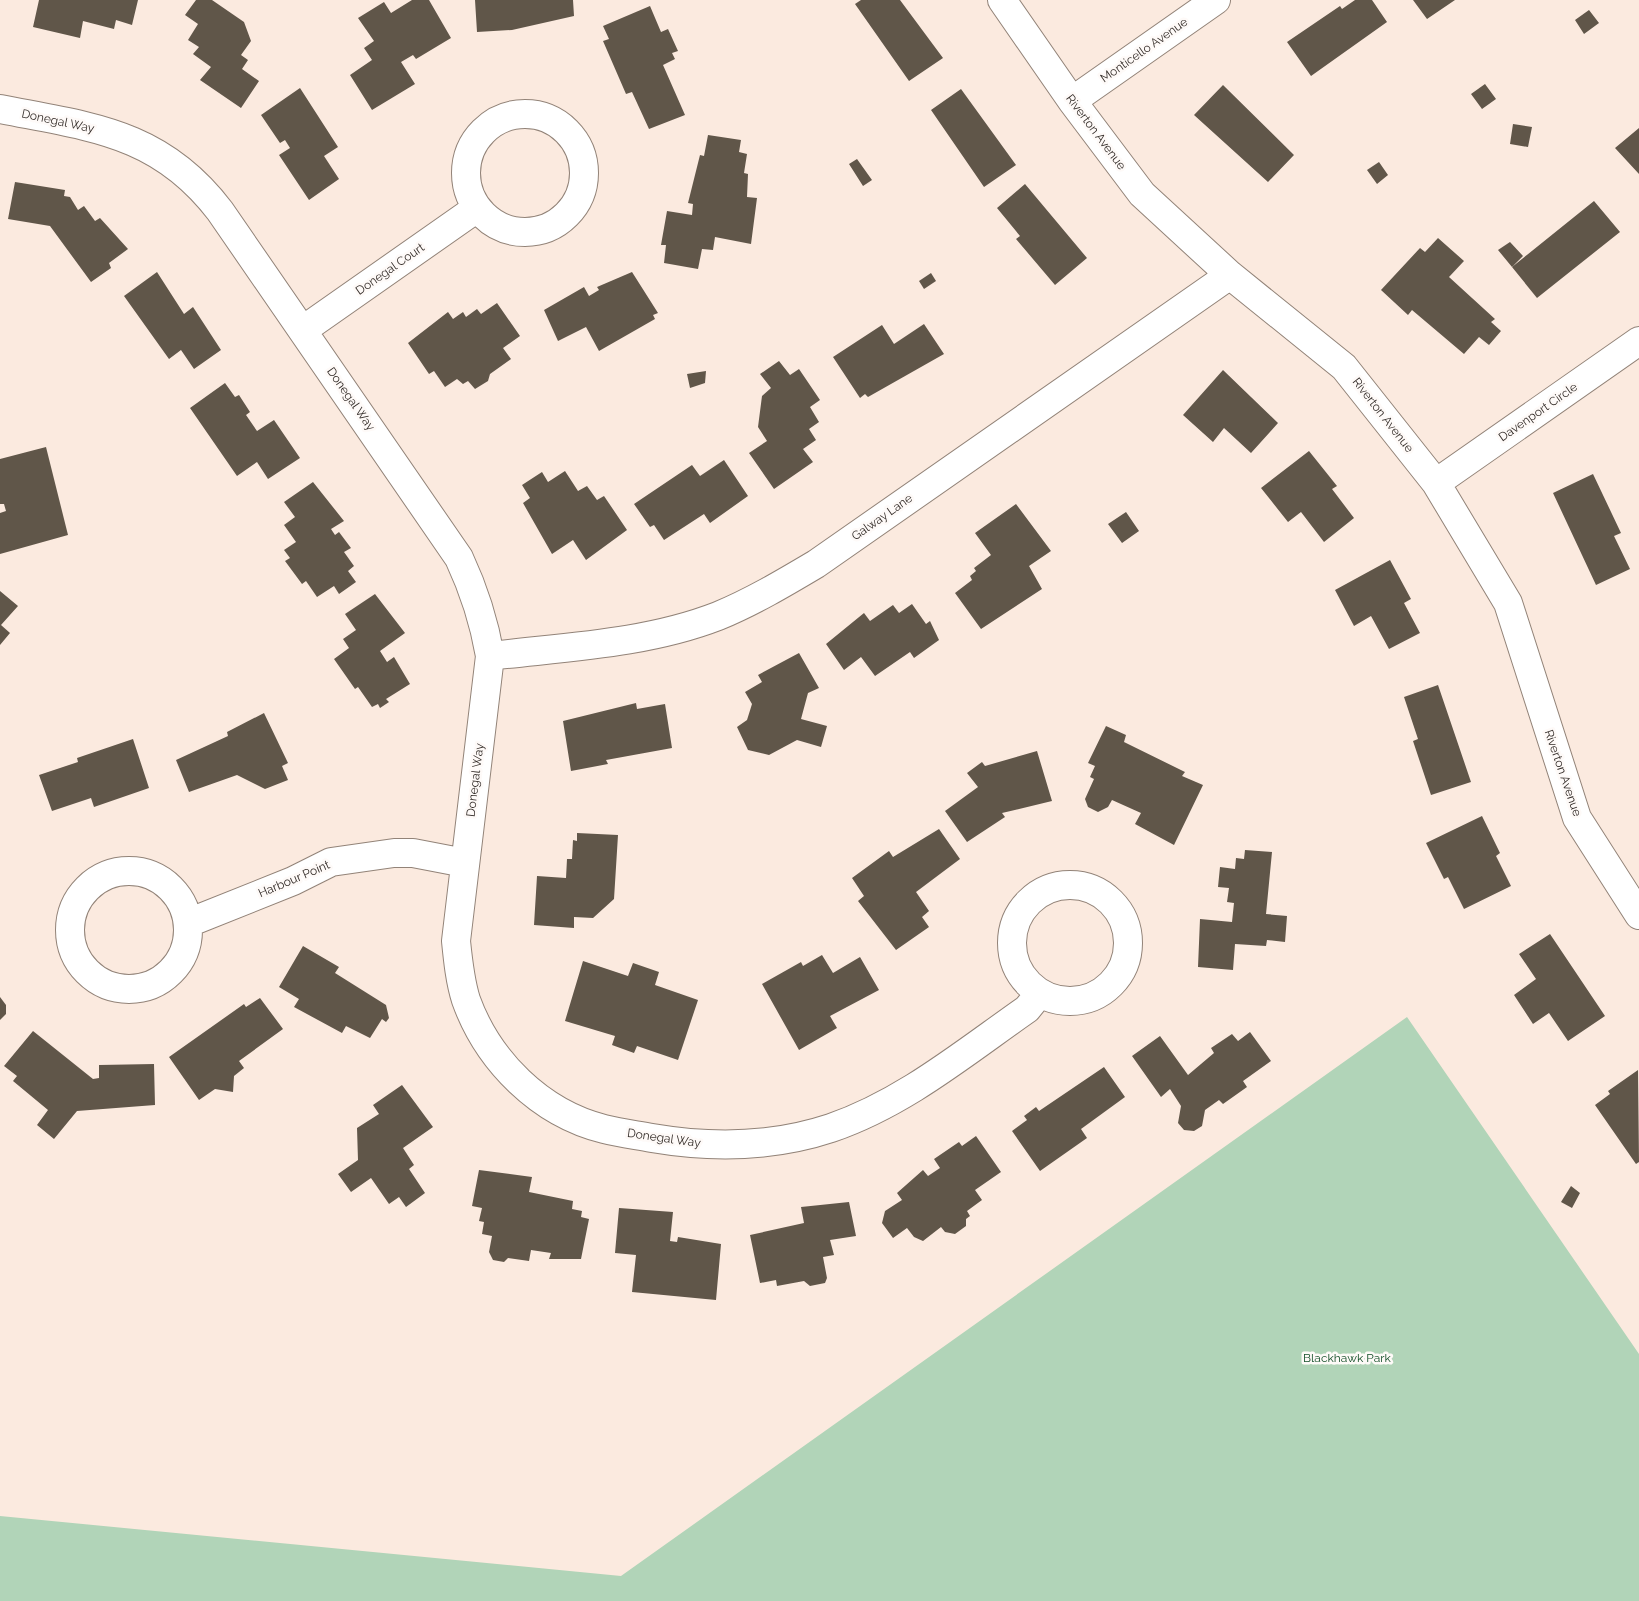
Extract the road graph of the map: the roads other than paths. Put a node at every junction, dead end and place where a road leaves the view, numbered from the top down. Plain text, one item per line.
1 (1002, 0) edge
2 (1216, 0) edge
3 (1072, 101) junction
4 (0, 109) edge
5 (477, 208) junction
6 (1230, 275) junction
7 (303, 330) junction
8 (1639, 341) edge
9 (1436, 482) junction
10 (490, 656) junction
11 (465, 863) junction
12 (1639, 915) edge
13 (188, 923) junction
14 (1040, 993) junction

1 - 3 street, Riverton Avenue
2 - 3 street, Monticello Avenue
3 - 6 street, Riverton Avenue
4 - 7 street, Donegal Way
5 - 5 street
5 - 7 street, Donegal Court
6 - 9 street, Riverton Avenue
6 - 10 street, Galway Lane
7 - 10 street, Donegal Way
8 - 9 street, Davenport Circle
9 - 12 street, Riverton Avenue
10 - 11 street, Donegal Way
11 - 13 street, Harbour Point
11 - 14 street, Donegal Way
13 - 13 street
14 - 14 street

